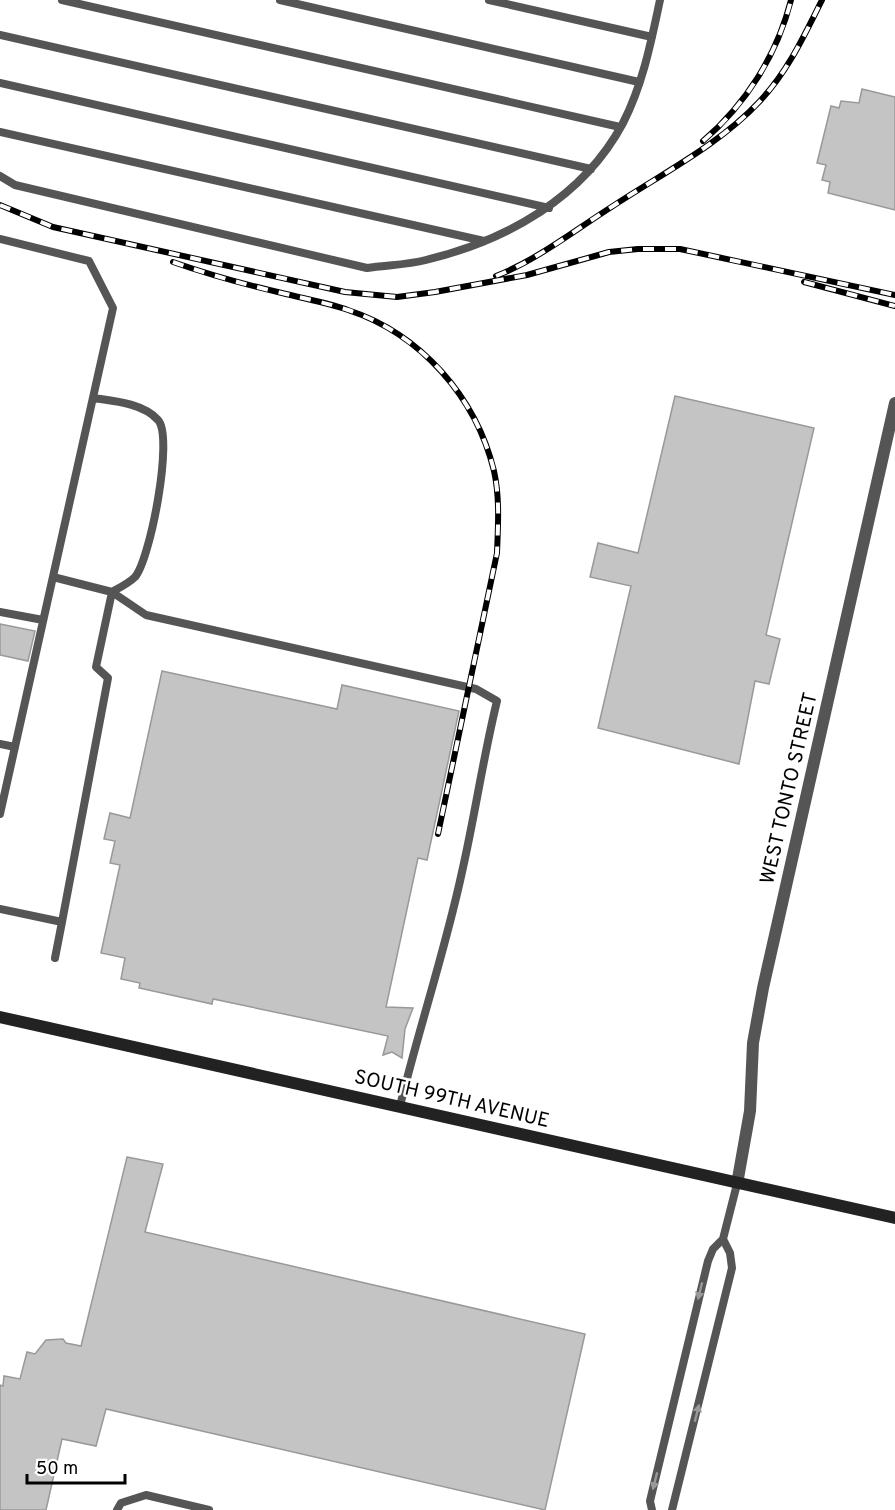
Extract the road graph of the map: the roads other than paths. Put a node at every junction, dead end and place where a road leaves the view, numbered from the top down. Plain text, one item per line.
1 (62, 0) edge
2 (280, 0) edge
3 (489, 0) edge
4 (660, 0) edge
5 (0, 35) edge
6 (652, 37) junction
7 (639, 82) junction
8 (0, 83) edge
9 (620, 127) junction
10 (0, 132) edge
11 (591, 169) junction
12 (0, 176) edge
13 (549, 208) junction
14 (0, 239) edge
15 (485, 241) junction
16 (93, 398) junction
17 (895, 403) edge
18 (53, 577) junction
19 (112, 592) junction
20 (0, 612) edge
21 (43, 620) junction
22 (0, 744) edge
23 (15, 747) junction
24 (2, 792) edge
25 (0, 814) edge
26 (0, 909) edge
27 (62, 922) junction
28 (55, 958) dead end
29 (0, 1017) edge
30 (400, 1106) junction
31 (737, 1184) junction
32 (895, 1218) edge
33 (723, 1239) junction
34 (117, 1510) edge
35 (209, 1510) edge
36 (652, 1510) edge
37 (672, 1510) edge

1 - 9 lane
2 - 7 lane
3 - 6 lane
4 - 6 lane
5 - 11 lane
6 - 7 lane
7 - 9 lane
8 - 13 lane
9 - 11 lane
10 - 15 lane
11 - 13 lane
12 - 15 lane
13 - 15 lane
14 - 16 lane
16 - 18 lane
16 - 19 lane
17 - 31 street, WEST TONTO STREET
18 - 19 lane
18 - 21 lane
19 - 27 lane
19 - 30 lane
20 - 21 lane
21 - 23 lane
22 - 23 lane
23 - 24 lane
24 - 25 lane
26 - 27 lane
27 - 28 lane
29 - 30 main road, SOUTH 99TH AVENUE
30 - 31 main road, SOUTH 99TH AVENUE
31 - 32 main road, SOUTH 99TH AVENUE
31 - 33 lane
33 -> 36 lane
37 -> 33 lane
34 - 35 lane

